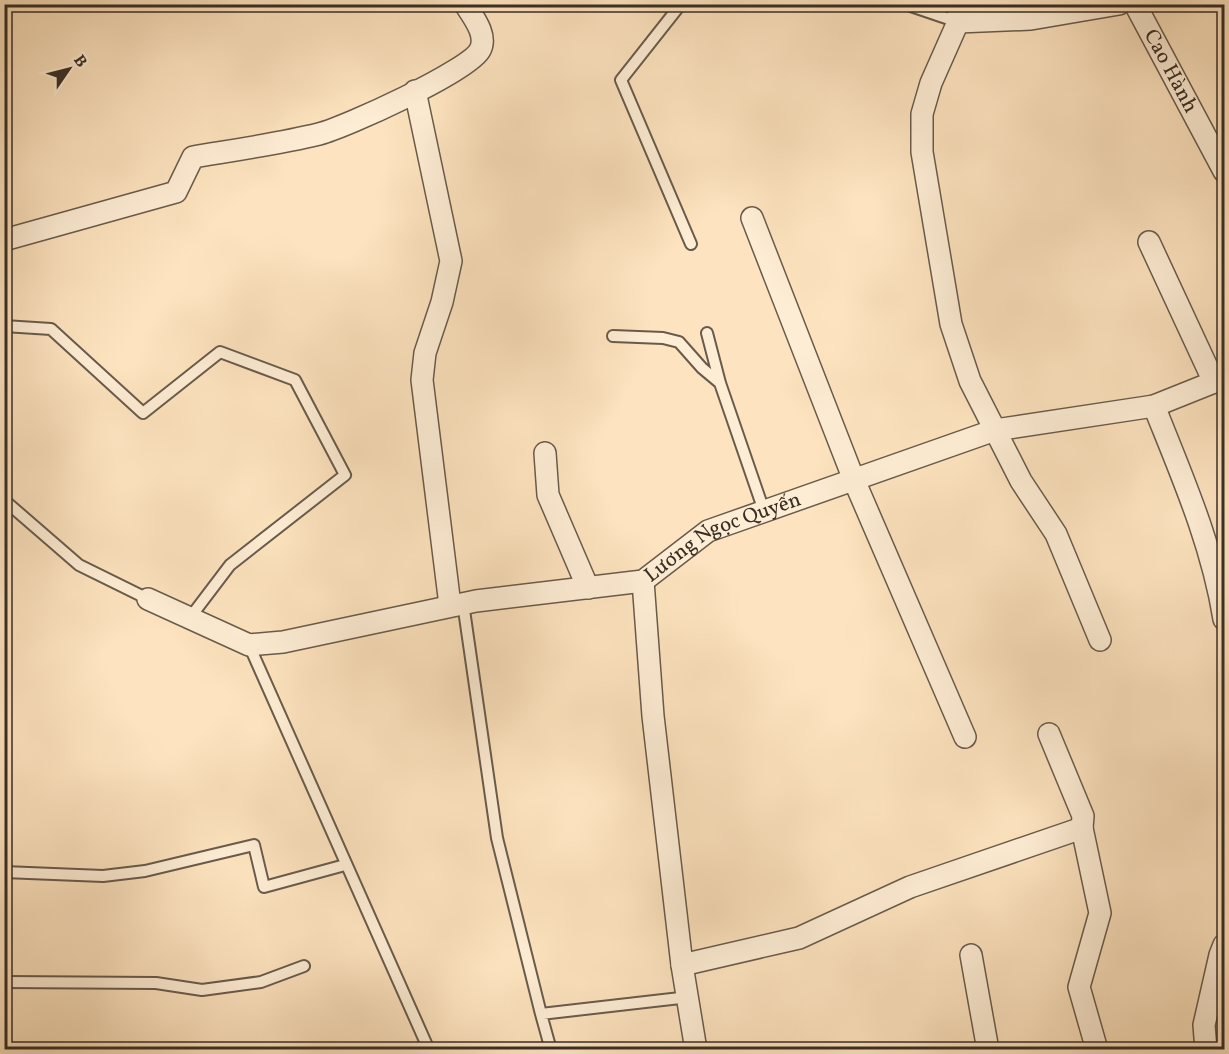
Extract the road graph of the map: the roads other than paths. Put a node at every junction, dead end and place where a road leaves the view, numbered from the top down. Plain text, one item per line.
1 (465, 4) edge
2 (681, 4) edge
3 (905, 4) edge
4 (1119, 4) edge
5 (1135, 4) edge
6 (958, 13) edge
7 (415, 91) junction
8 (1224, 171) edge
9 (752, 218) dead end
10 (4, 240) edge
11 (1149, 242) dead end
12 (691, 244) dead end
13 (4, 326) edge
14 (707, 333) dead end
15 (613, 336) dead end
16 (1219, 380) edge
17 (720, 383) junction
18 (1154, 406) junction
19 (995, 430) junction
20 (545, 453) dead end
21 (854, 480) junction
22 (4, 500) edge
23 (764, 512) junction
24 (643, 581) junction
25 (588, 588) junction
26 (148, 599) joint
27 (457, 604) junction
28 (189, 619) junction
29 (1224, 619) edge
30 (1100, 640) dead end
31 (249, 645) junction
32 (1049, 734) dead end
33 (965, 737) dead end
34 (1082, 828) junction
35 (345, 866) junction
36 (4, 872) edge
37 (1224, 945) edge
38 (971, 955) dead end
39 (681, 965) junction
40 (304, 966) dead end
41 (4, 982) edge
42 (689, 997) junction
43 (541, 1014) junction
44 (429, 1050) edge
45 (551, 1050) edge
46 (696, 1050) edge
47 (988, 1050) edge
48 (1097, 1050) edge
49 (1206, 1050) edge

1 - 7 street
2 - 12 lane
3 - 6 lane
4 - 6 street
5 - 8 street, Cao Hành
6 - 19 street
7 - 10 street
7 - 27 street
9 - 21 street
11 - 16 street
13 - 28 lane
14 - 17 lane
15 - 17 lane
16 - 18 street, Lương Ngọc Quyến
17 - 23 lane
18 - 19 street, Lương Ngọc Quyến
18 - 29 street
19 - 21 street, Lương Ngọc Quyến
19 - 30 street
20 - 25 street
21 - 23 street, Lương Ngọc Quyến
21 - 33 street
22 - 26 lane
23 - 24 street, Lương Ngọc Quyến
24 - 25 street, Lương Ngọc Quyến
24 - 39 street
25 - 27 street, Lương Ngọc Quyến
26 - 28 street, Lương Ngọc Quyến
27 - 31 street, Lương Ngọc Quyến
27 - 43 lane
28 - 31 street, Lương Ngọc Quyến
31 - 35 lane
32 - 34 street
34 - 39 street
34 - 48 street
35 - 36 lane
35 - 44 lane
37 - 49 street
38 - 47 street
39 - 42 street
40 - 41 lane
42 - 43 lane
42 - 46 street
43 - 45 lane

